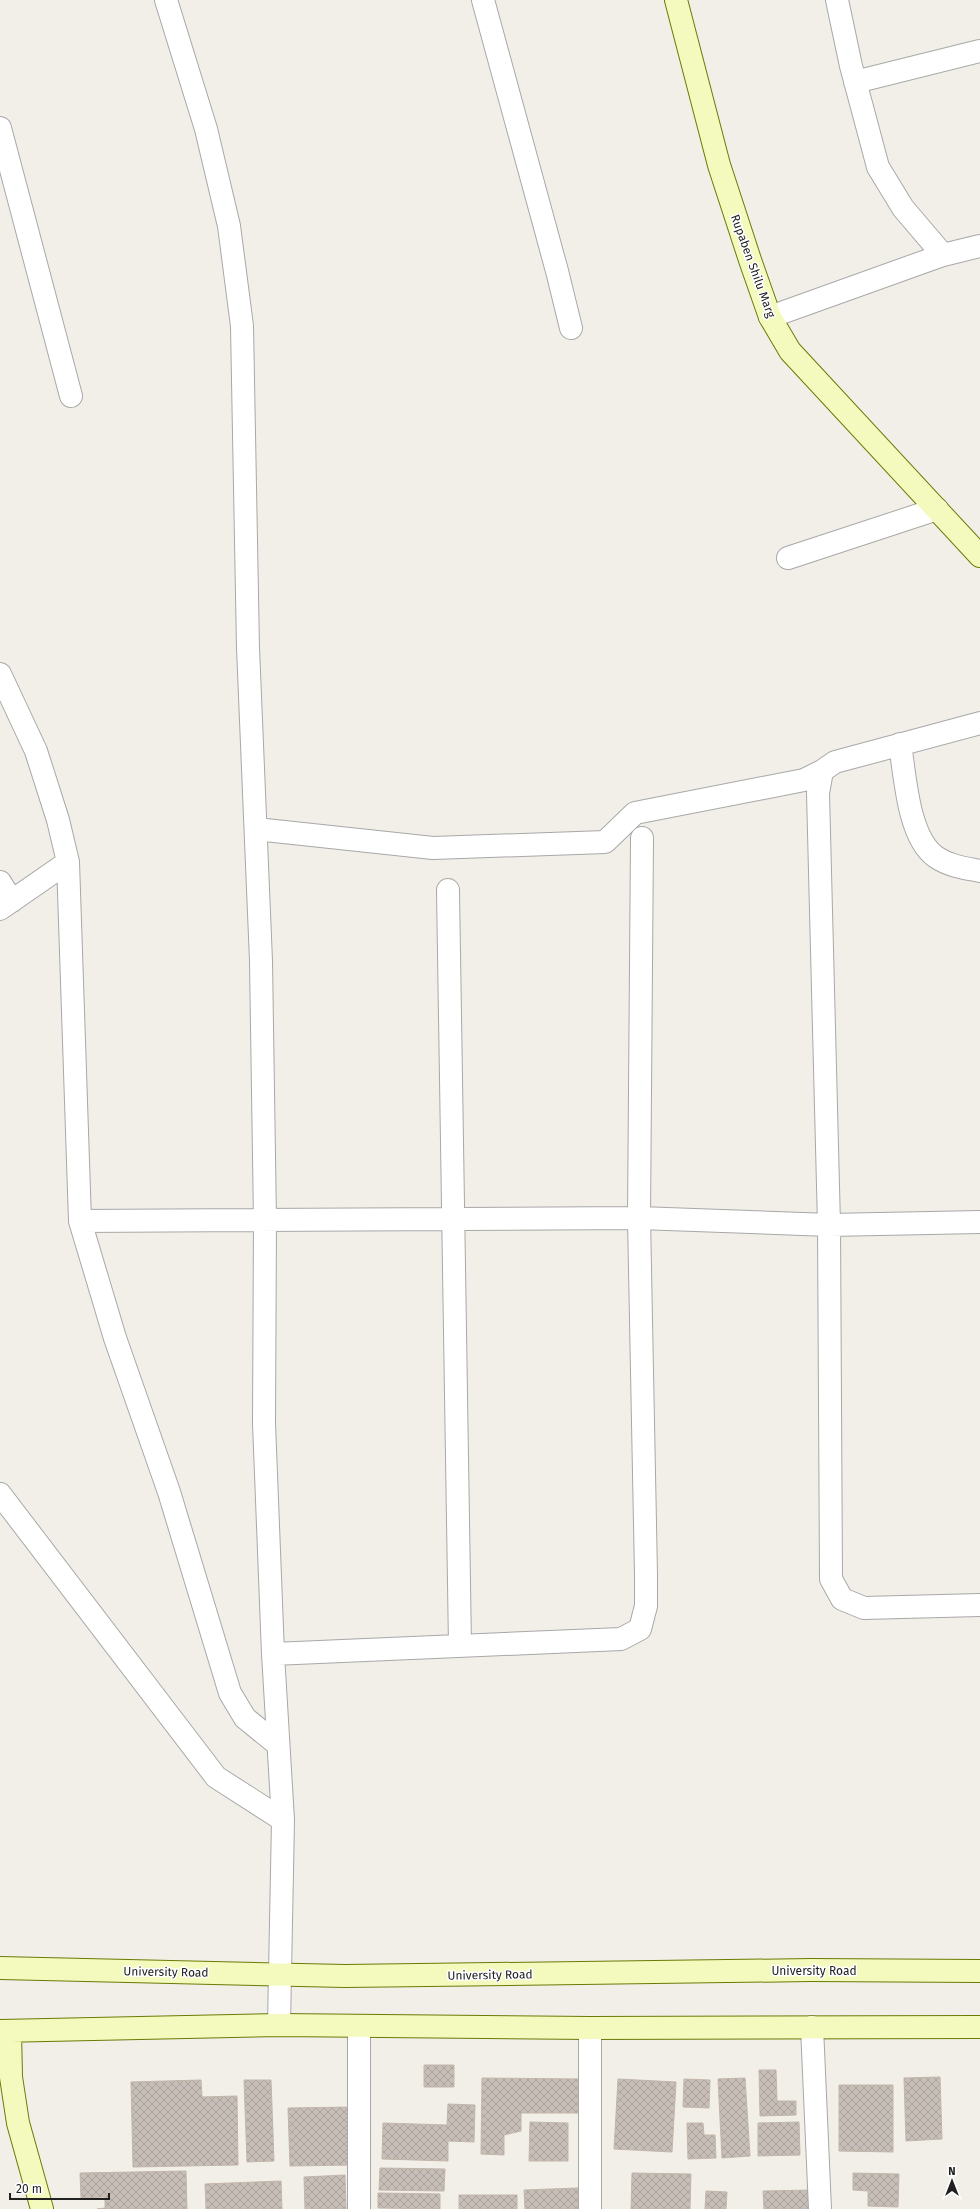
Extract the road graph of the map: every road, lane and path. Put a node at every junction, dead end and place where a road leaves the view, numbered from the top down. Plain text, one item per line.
1 (166, 0) edge
2 (483, 0) edge
3 (676, 0) edge
4 (837, 0) edge
5 (980, 51) edge
6 (855, 82) junction
7 (0, 128) edge
8 (980, 246) edge
9 (943, 255) junction
10 (770, 317) junction
11 (571, 328) dead end
12 (70, 396) dead end
13 (937, 509) junction
14 (980, 556) edge
15 (788, 558) dead end
16 (0, 674) edge
17 (980, 723) edge
18 (900, 744) junction
19 (822, 771) junction
20 (256, 829) junction
21 (642, 838) dead end
22 (68, 862) junction
23 (980, 871) edge
24 (0, 882) edge
25 (448, 890) dead end
26 (6, 905) edge
27 (639, 1218) junction
28 (454, 1220) junction
29 (80, 1221) junction
30 (265, 1221) junction
31 (980, 1222) edge
32 (829, 1225) junction
33 (0, 1494) edge
34 (980, 1605) edge
35 (460, 1646) junction
36 (273, 1654) junction
37 (277, 1744) junction
38 (283, 1820) junction
39 (0, 1968) edge
40 (980, 1971) edge
41 (281, 1974) junction
42 (279, 2025) junction
43 (359, 2027) junction
44 (812, 2027) junction
45 (980, 2027) edge
46 (590, 2028) junction
47 (5, 2031) edge
48 (42, 2209) edge
49 (359, 2209) edge
50 (590, 2209) edge
51 (820, 2209) edge

1 - 20 street
2 - 11 street
3 - 10 street, Rupaben Shilu Marg
4 - 6 street
5 - 6 street
6 - 9 street
7 - 12 street
8 - 9 street
9 - 10 street
10 - 13 street, Rupaben Shilu Marg
13 - 14 street, Rupaben Shilu Marg
13 - 15 street
16 - 22 street
17 - 18 street
18 - 19 street
18 - 23 street
19 - 20 street
19 - 32 street
20 - 30 street
21 - 27 street
22 - 26 street
22 - 29 street
24 - 26 street
25 - 28 street
27 - 28 street
27 - 32 street
27 - 35 street
28 - 30 street
28 - 35 street
29 - 30 street
29 - 37 street
30 - 36 street
31 - 32 street
32 - 34 street
33 - 38 street
35 - 36 street
36 - 37 street
37 - 38 street
38 - 41 street
39 - 41 street, University Road
40 - 41 street, University Road
41 - 42 street
42 - 43 street
42 - 47 street
43 - 46 street
43 - 49 street
44 - 45 street
44 - 46 street
44 - 51 street
46 - 50 street
47 - 48 street

